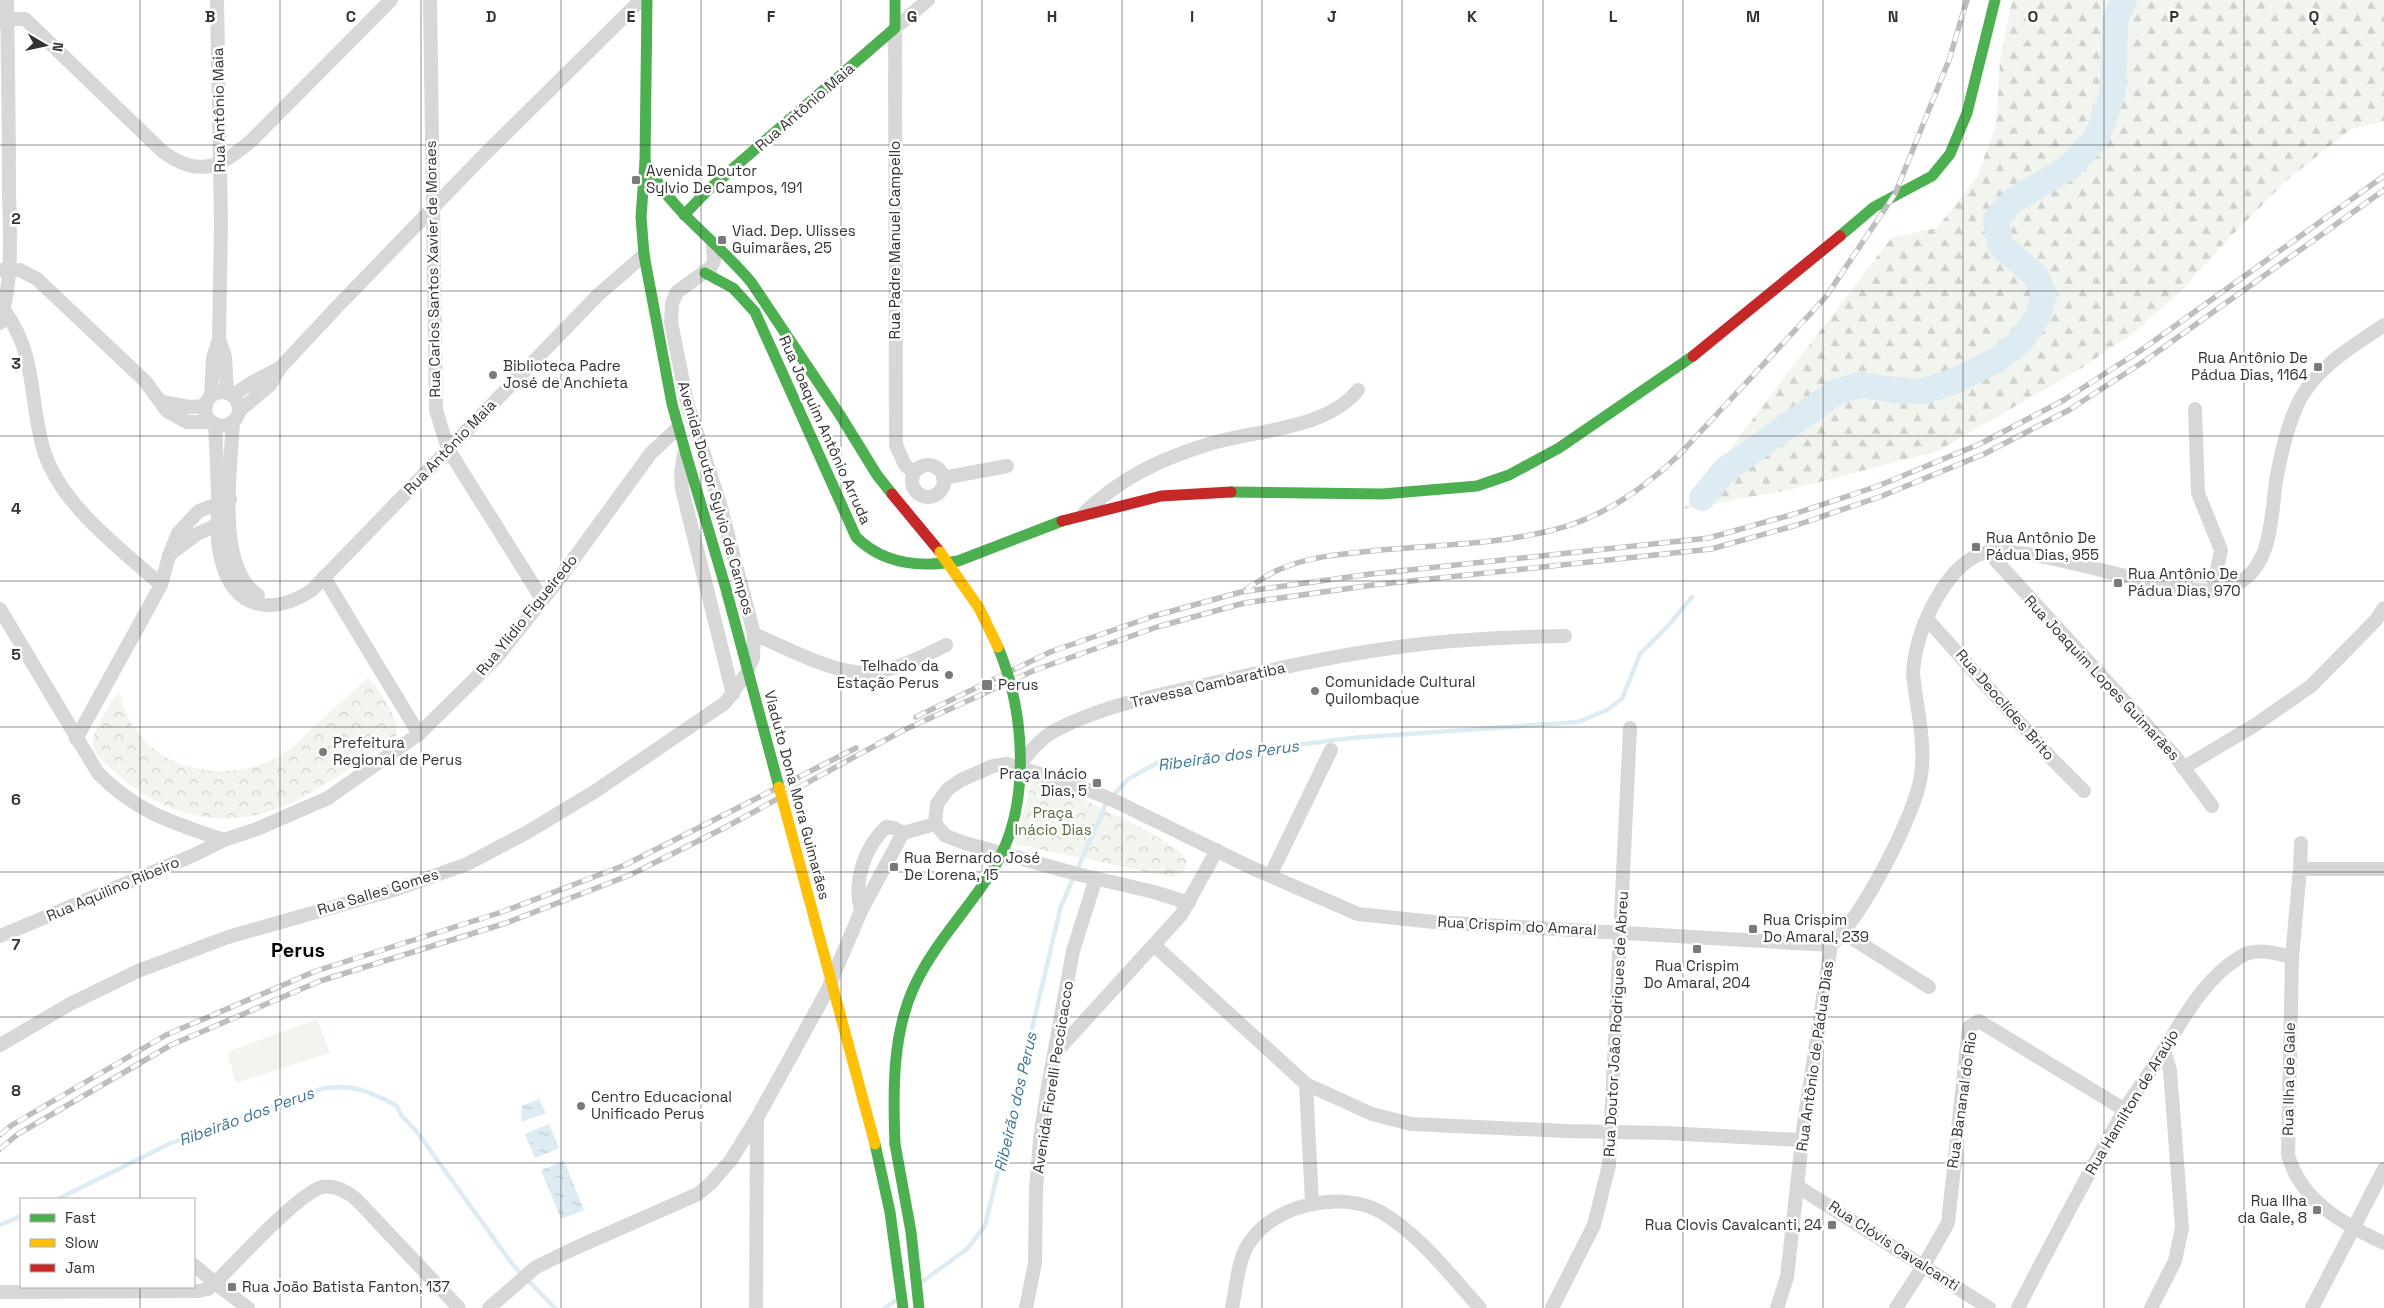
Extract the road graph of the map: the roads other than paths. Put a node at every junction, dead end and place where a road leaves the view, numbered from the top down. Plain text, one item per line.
1 (7, 0) edge
2 (217, 0) edge
3 (391, 0) edge
4 (430, 0) edge
5 (641, 0) edge
6 (646, 0) edge
7 (895, 0) edge
8 (928, 0) edge
9 (1995, 0) edge
10 (4, 20) edge
11 (895, 28) junction
12 (645, 162) junction
13 (220, 164) junction
14 (432, 209) junction
15 (684, 216) junction
16 (713, 245) junction
17 (644, 255) junction
18 (4, 269) edge
19 (705, 273) junction
20 (2, 317) edge
21 (2384, 326) edge
22 (219, 339) junction
23 (280, 368) junction
24 (1358, 390) dead end
25 (230, 394) junction
26 (208, 401) junction
27 (162, 402) junction
28 (2195, 409) dead end
29 (236, 416) junction
30 (213, 423) junction
31 (678, 428) junction
32 (448, 449) junction
33 (685, 451) junction
34 (1008, 466) dead end
35 (914, 473) junction
36 (943, 478) junction
37 (224, 500) junction
38 (1082, 515) junction
39 (223, 521) junction
40 (1988, 552) junction
41 (169, 556) junction
42 (324, 577) junction
43 (161, 585) junction
44 (2213, 590) junction
45 (542, 599) junction
46 (2384, 608) edge
47 (0, 610) edge
48 (1927, 619) junction
49 (754, 634) junction
50 (1565, 636) dead end
51 (946, 644) dead end
52 (733, 694) junction
53 (1630, 728) dead end
54 (419, 734) junction
55 (76, 739) junction
56 (1331, 750) dead end
57 (1018, 766) junction
58 (2184, 768) junction
59 (2084, 791) dead end
60 (2212, 806) dead end
61 (935, 824) junction
62 (903, 833) junction
63 (224, 840) junction
64 (2301, 843) dead end
65 (1217, 850) junction
66 (2300, 869) junction
67 (2384, 869) edge
68 (1270, 876) junction
69 (1094, 877) junction
70 (1188, 903) junction
71 (861, 911) junction
72 (1620, 932) junction
73 (1844, 933) junction
74 (0, 936) edge
75 (1832, 945) junction
76 (1155, 946) junction
77 (2292, 957) junction
78 (832, 980) junction
79 (1929, 987) dead end
80 (0, 1045) edge
81 (2164, 1050) junction
82 (1056, 1052) junction
83 (1306, 1084) junction
84 (2125, 1110) junction
85 (758, 1118) junction
86 (1611, 1132) junction
87 (1802, 1140) junction
88 (2384, 1169) edge
89 (1797, 1186) junction
90 (1312, 1202) junction
91 (2354, 1229) junction
92 (2384, 1243) edge
93 (1924, 1265) junction
94 (195, 1266) edge
95 (215, 1283) junction
96 (0, 1292) edge
97 (248, 1308) edge
98 (458, 1308) edge
99 (489, 1308) edge
100 (756, 1308) edge
101 (903, 1308) edge
102 (919, 1308) edge
103 (1026, 1308) edge
104 (1232, 1308) edge
105 (1480, 1308) edge
106 (1552, 1308) edge
107 (1777, 1308) edge
108 (1896, 1308) edge
109 (1989, 1308) edge
110 (2018, 1308) edge
111 (2151, 1308) edge
112 (2312, 1308) edge

1 - 10 street
2 - 13 street, Rua Antônio Maia
3 - 13 street
4 - 14 street, Rua Carlos Santos Xavier de Moraes
5 - 14 street
6 - 12 main road, Avenida Doutor Sylvio de Campos
7 - 11 main road, Rua Padre Manuel Campello
8 - 11 street, Rua Antônio Maia
9 - 38 main road, Rua Joaquim Antônio Arruda
10 - 13 street
10 - 18 street
11 - 15 main road, Rua Antônio Maia
11 - 35 street, Rua Padre Manuel Campello
12 - 15 main road, Avenida Doutor Sylvio de Campos
12 - 17 main road, Avenida Doutor Sylvio de Campos
13 - 22 street, Rua Antônio Maia
14 - 23 street
14 - 32 street, Rua Carlos Santos Xavier de Moraes
15 - 16 main road, Avenida Doutor Sylvio de Campos
16 - 19 street
16 - 102 main road, Avenida Doutor Sylvio de Campos, bridge
17 - 31 main road, Avenida Doutor Sylvio de Campos
17 - 32 street, Rua Antônio Maia
18 - 20 street
18 - 27 street
19 - 38 main road, Rua Joaquim Antônio Arruda
19 - 49 street, Avenida Doutor Sylvio de Campos
20 - 43 street
21 - 44 street, Rua Antônio de Pádua Dias
22 - 25 street, Rua Antônio Maia
22 - 26 street, Rua Antônio Maia
23 - 25 street
23 - 29 street
24 - 38 street
25 - 26 street
25 - 29 street
26 - 27 street
26 - 30 street
27 - 30 street
28 - 44 street
29 - 30 street
29 - 37 street, Rua Antônio Maia
30 - 37 street, Rua Antônio Maia
31 - 33 main road, Avenida Doutor Sylvio de Campos
31 - 45 street, Rua Ylídio Figueiredo
32 - 42 street, Rua Antônio Maia
32 - 45 street, Rua Carlos Santos Xavier de Moraes
33 - 52 street, Avenida Doutor Sylvio de Campos
33 - 78 main road, Viaduto Dona Mora Guimarães, bridge
34 - 36 street
35 - 36 street
35 - 36 street
37 - 39 street, Rua Antônio Maia
37 - 41 street
39 - 41 street
39 - 42 street, Rua Antônio Maia
40 - 44 street, Rua Antônio de Pádua Dias
40 - 48 street, Rua Antônio de Pádua Dias
40 - 58 street, Rua Joaquim Lopes Guimarães
41 - 43 street
42 - 54 street
43 - 55 street
45 - 54 street, Rua Ylídio Figueiredo
46 - 58 street
47 - 55 street
48 - 59 street, Rua Deoclídes Brito
48 - 73 street, Rua Antônio de Pádua Dias
49 - 51 street
49 - 52 street, Avenida Doutor Sylvio de Campos
50 - 57 street, Travessa Cambaratiba
52 - 80 street, Rua Salles Gomes
53 - 72 street, Rua Doutor João Rodrigues de Abreu
54 - 63 street, Rua Ylídio Figueiredo
55 - 63 street
56 - 68 street
57 - 61 street
57 - 65 street
58 - 60 street, Rua Joaquim Lopes Guimarães
61 - 62 street
61 - 69 street
62 - 71 street
62 - 71 street
63 - 74 street, Rua Aquilino Ribeiro
64 - 66 street, Rua Ilha de Gale
65 - 68 street, Rua Crispim do Amaral
65 - 70 street
66 - 67 street
66 - 77 street, Rua Ilha de Gale
68 - 72 street, Rua Crispim do Amaral
69 - 70 street
69 - 82 street, Avenida Fiorelli Peccicacco
70 - 76 street
71 - 78 street
72 - 75 street, Rua Crispim do Amaral
72 - 86 street, Rua Doutor João Rodrigues de Abreu
73 - 75 street, Rua Antônio de Pádua Dias
73 - 79 street
75 - 87 street, Rua Antônio de Pádua Dias
76 - 82 street
76 - 83 street
77 - 81 street, Rua Hamilton de Araújo
77 - 91 street, Rua Ilha de Gale
78 - 85 street
78 - 101 main road, Viaduto Dona Mora Guimarães, bridge
81 - 84 street, Rua Hamilton de Araújo
81 - 111 street
82 - 103 street, Avenida Fiorelli Peccicacco
83 - 86 street
83 - 90 street
84 - 93 street, Rua Bananal do Rio
84 - 110 street, Rua Hamilton de Araújo
85 - 99 street
85 - 100 street
86 - 87 street
86 - 106 street, Rua Doutor João Rodrigues de Abreu
87 - 89 street, Rua Antônio de Pádua Dias
88 - 91 street
89 - 93 street, Rua Clóvis Cavalcanti
89 - 107 street, Rua Antônio de Pádua Dias
90 - 104 street
90 - 105 street
91 - 92 street, Rua Ilha de Gale
91 - 112 street
93 - 108 street, Rua Bananal do Rio
93 - 109 street, Rua Clóvis Cavalcanti
94 - 95 street
95 - 96 street
95 - 97 street
95 - 98 street

